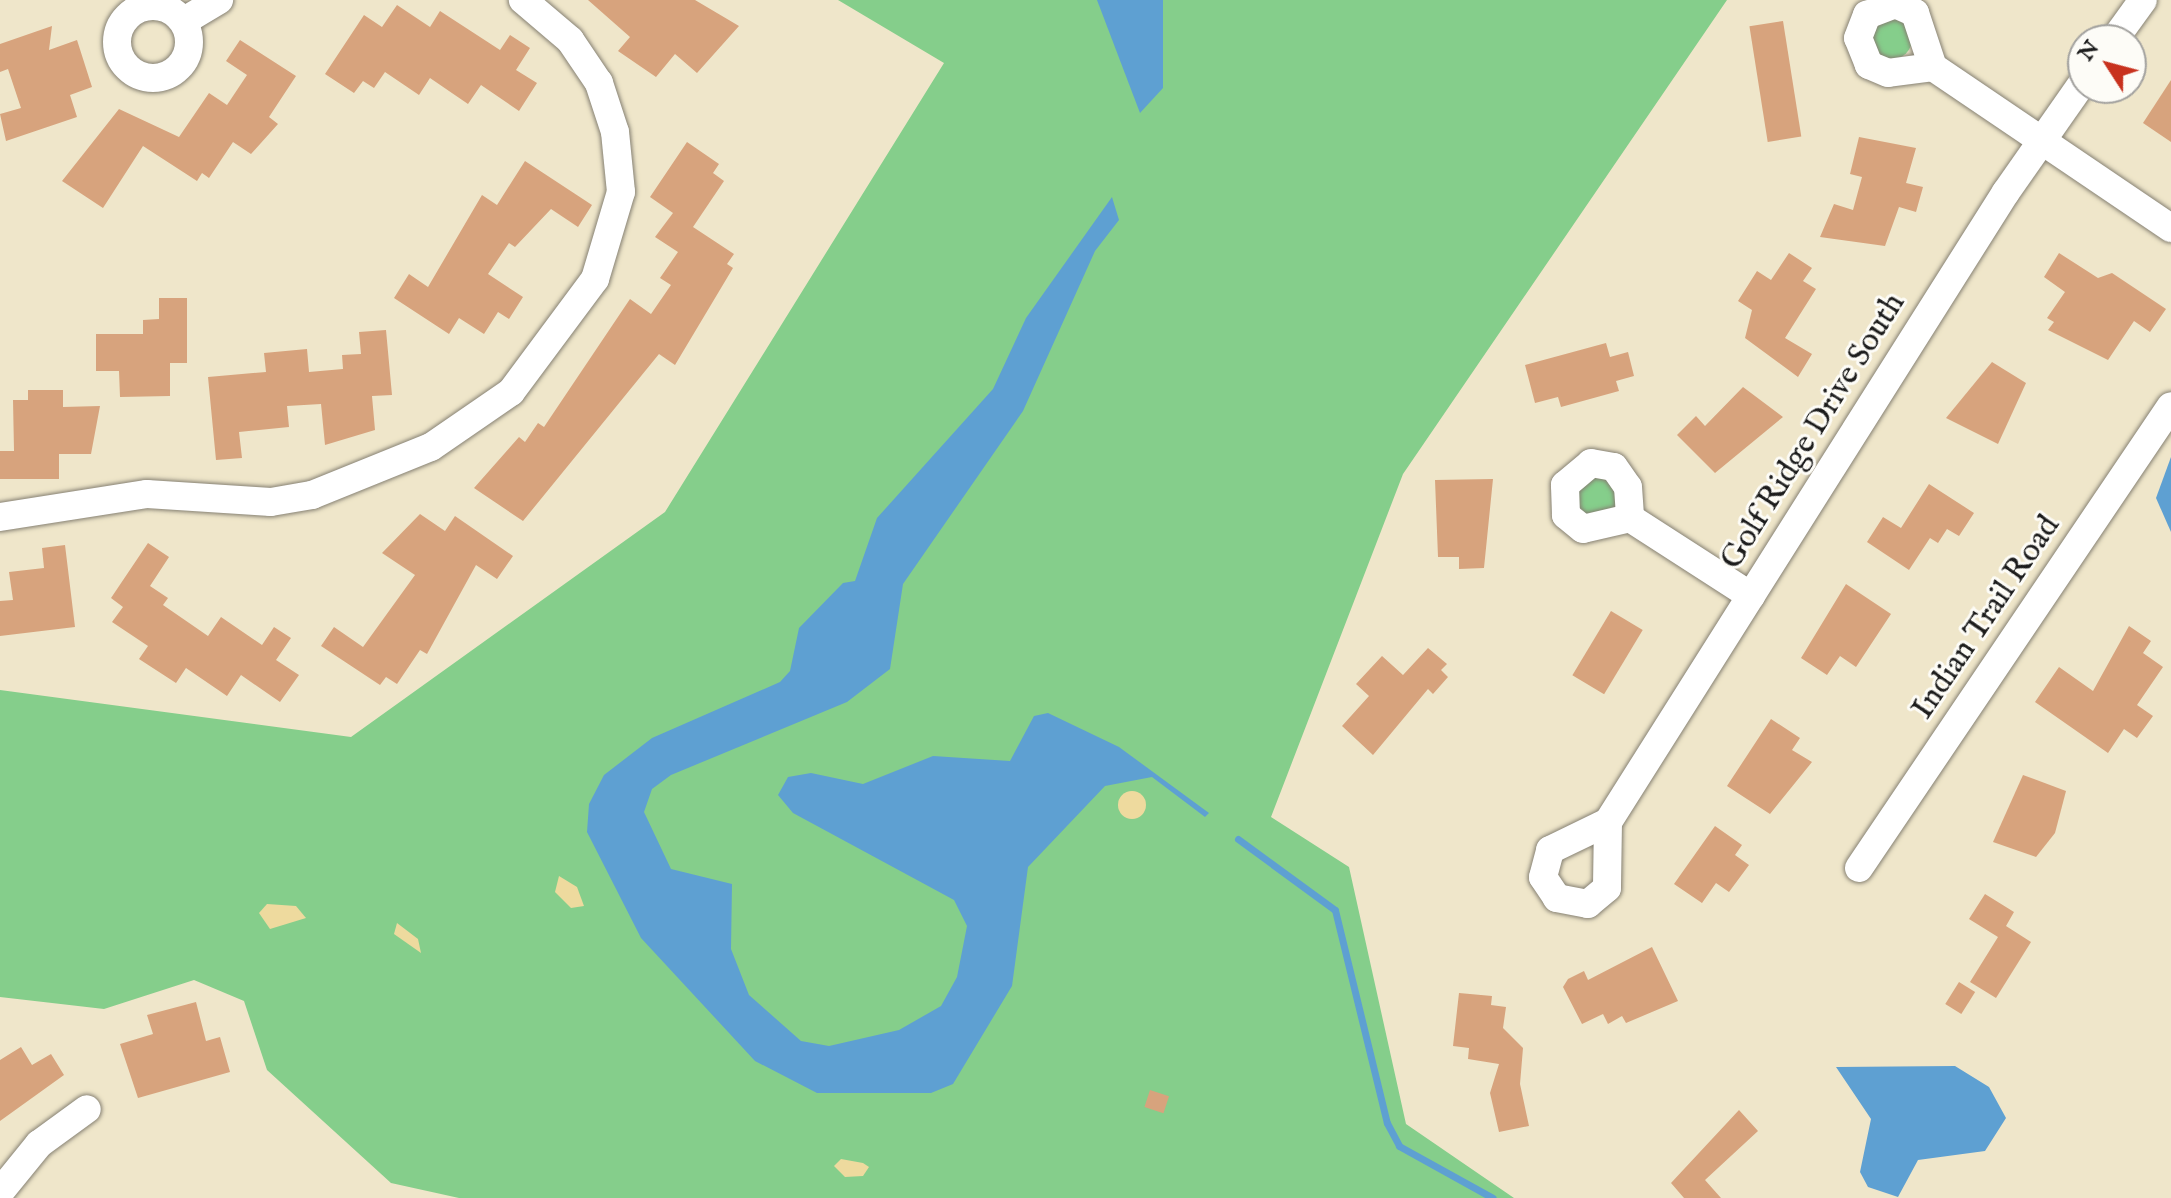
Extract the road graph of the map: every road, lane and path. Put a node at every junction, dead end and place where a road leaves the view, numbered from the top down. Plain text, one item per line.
1 (219, 0) edge
2 (523, 0) edge
3 (2143, 0) edge
4 (184, 21) dead end
5 (2126, 24) edge
6 (1933, 67) dead end
7 (2067, 104) edge
8 (2042, 139) junction
9 (2171, 228) edge
10 (2171, 406) edge
11 (0, 517) edge
12 (1630, 518) dead end
13 (1751, 596) junction
14 (1608, 822) dead end
15 (1859, 868) dead end
16 (87, 1109) dead end
17 (0, 1192) edge

1 - 4 street
2 - 11 street
3 - 5 street
6 - 8 street
7 - 8 street, Golf Ridge Drive South
8 - 9 street
8 - 13 street, Golf Ridge Drive South
10 - 15 street, Indian Trail Road
12 - 13 street
13 - 14 street, Golf Ridge Drive South
16 - 17 street

